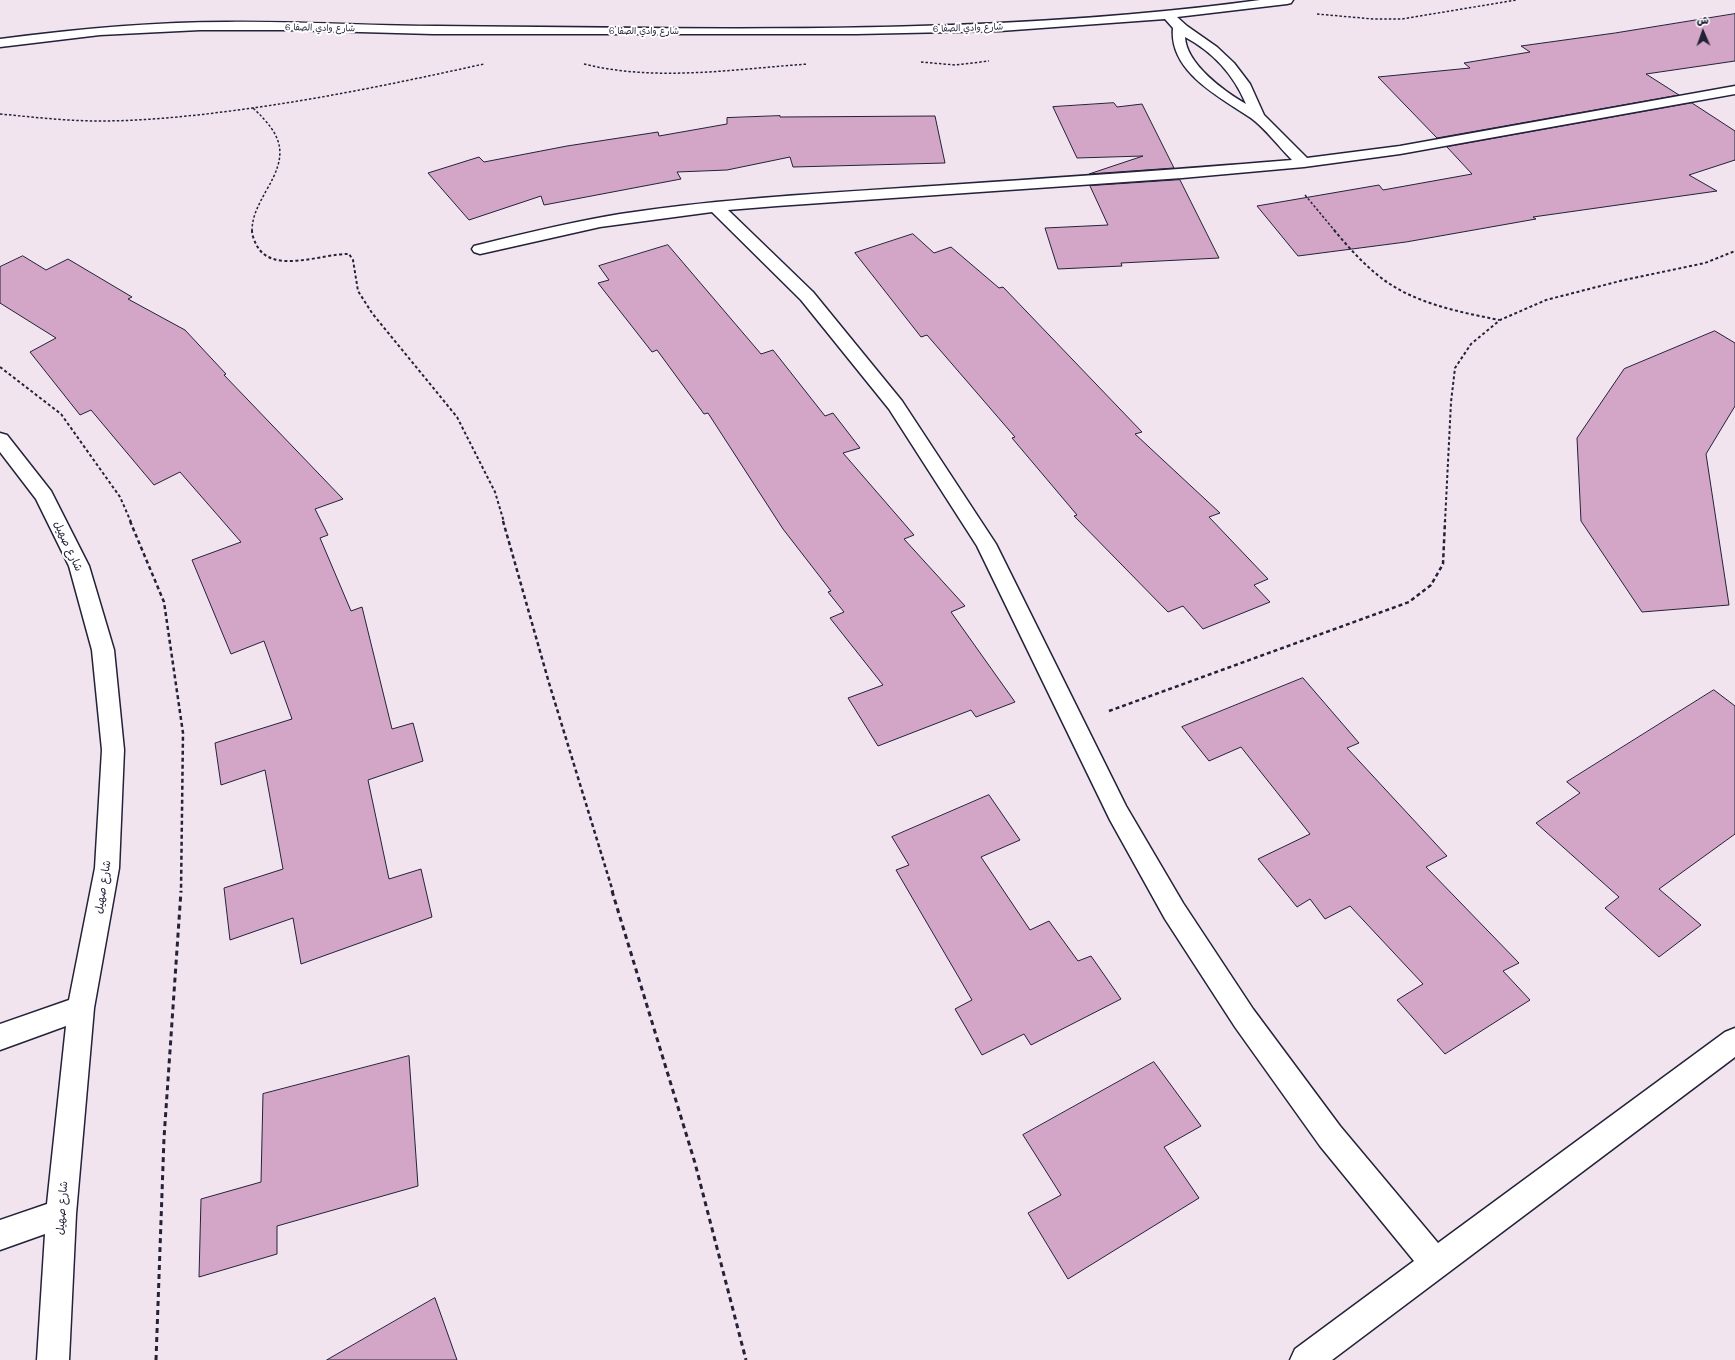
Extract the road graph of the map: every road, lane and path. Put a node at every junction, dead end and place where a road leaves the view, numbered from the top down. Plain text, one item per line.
1 (1287, 0) edge
2 (1169, 16) junction
3 (1179, 28) junction
4 (0, 43) edge
5 (1211, 48) junction
6 (1183, 52) junction
7 (1247, 88) junction
8 (1735, 90) edge
9 (1218, 91) junction
10 (253, 107) dead end
11 (1257, 116) junction
12 (1304, 163) junction
13 (1305, 195) dead end
14 (716, 208) junction
15 (480, 249) dead end
16 (1735, 251) edge
17 (1500, 320) junction
18 (0, 439) edge
19 (1075, 724) junction
20 (80, 1008) junction
21 (0, 1037) edge
22 (1735, 1041) edge
23 (61, 1214) junction
24 (0, 1235) edge
25 (1436, 1264) junction
26 (53, 1360) edge
27 (746, 1360) edge
28 (1306, 1360) edge

1 - 2 street, شارع وادي الصفا 6
2 - 3 street
2 - 4 street, شارع وادي الصفا 6
3 - 5 street
3 - 6 street
5 - 6 street
5 - 7 street
6 - 9 street
7 - 9 street
7 - 11 street
8 - 12 street
9 - 11 street
10 - 27 path
11 - 12 street
12 - 14 street
13 - 17 path
14 - 15 street
14 - 19 street
16 - 17 path
17 - 19 path
18 - 20 street, شارع صهيل
19 - 25 street
20 - 21 street
20 - 23 street, شارع صهيل
22 - 25 street
23 - 24 street
23 - 26 street, شارع صهيل
25 - 28 street

